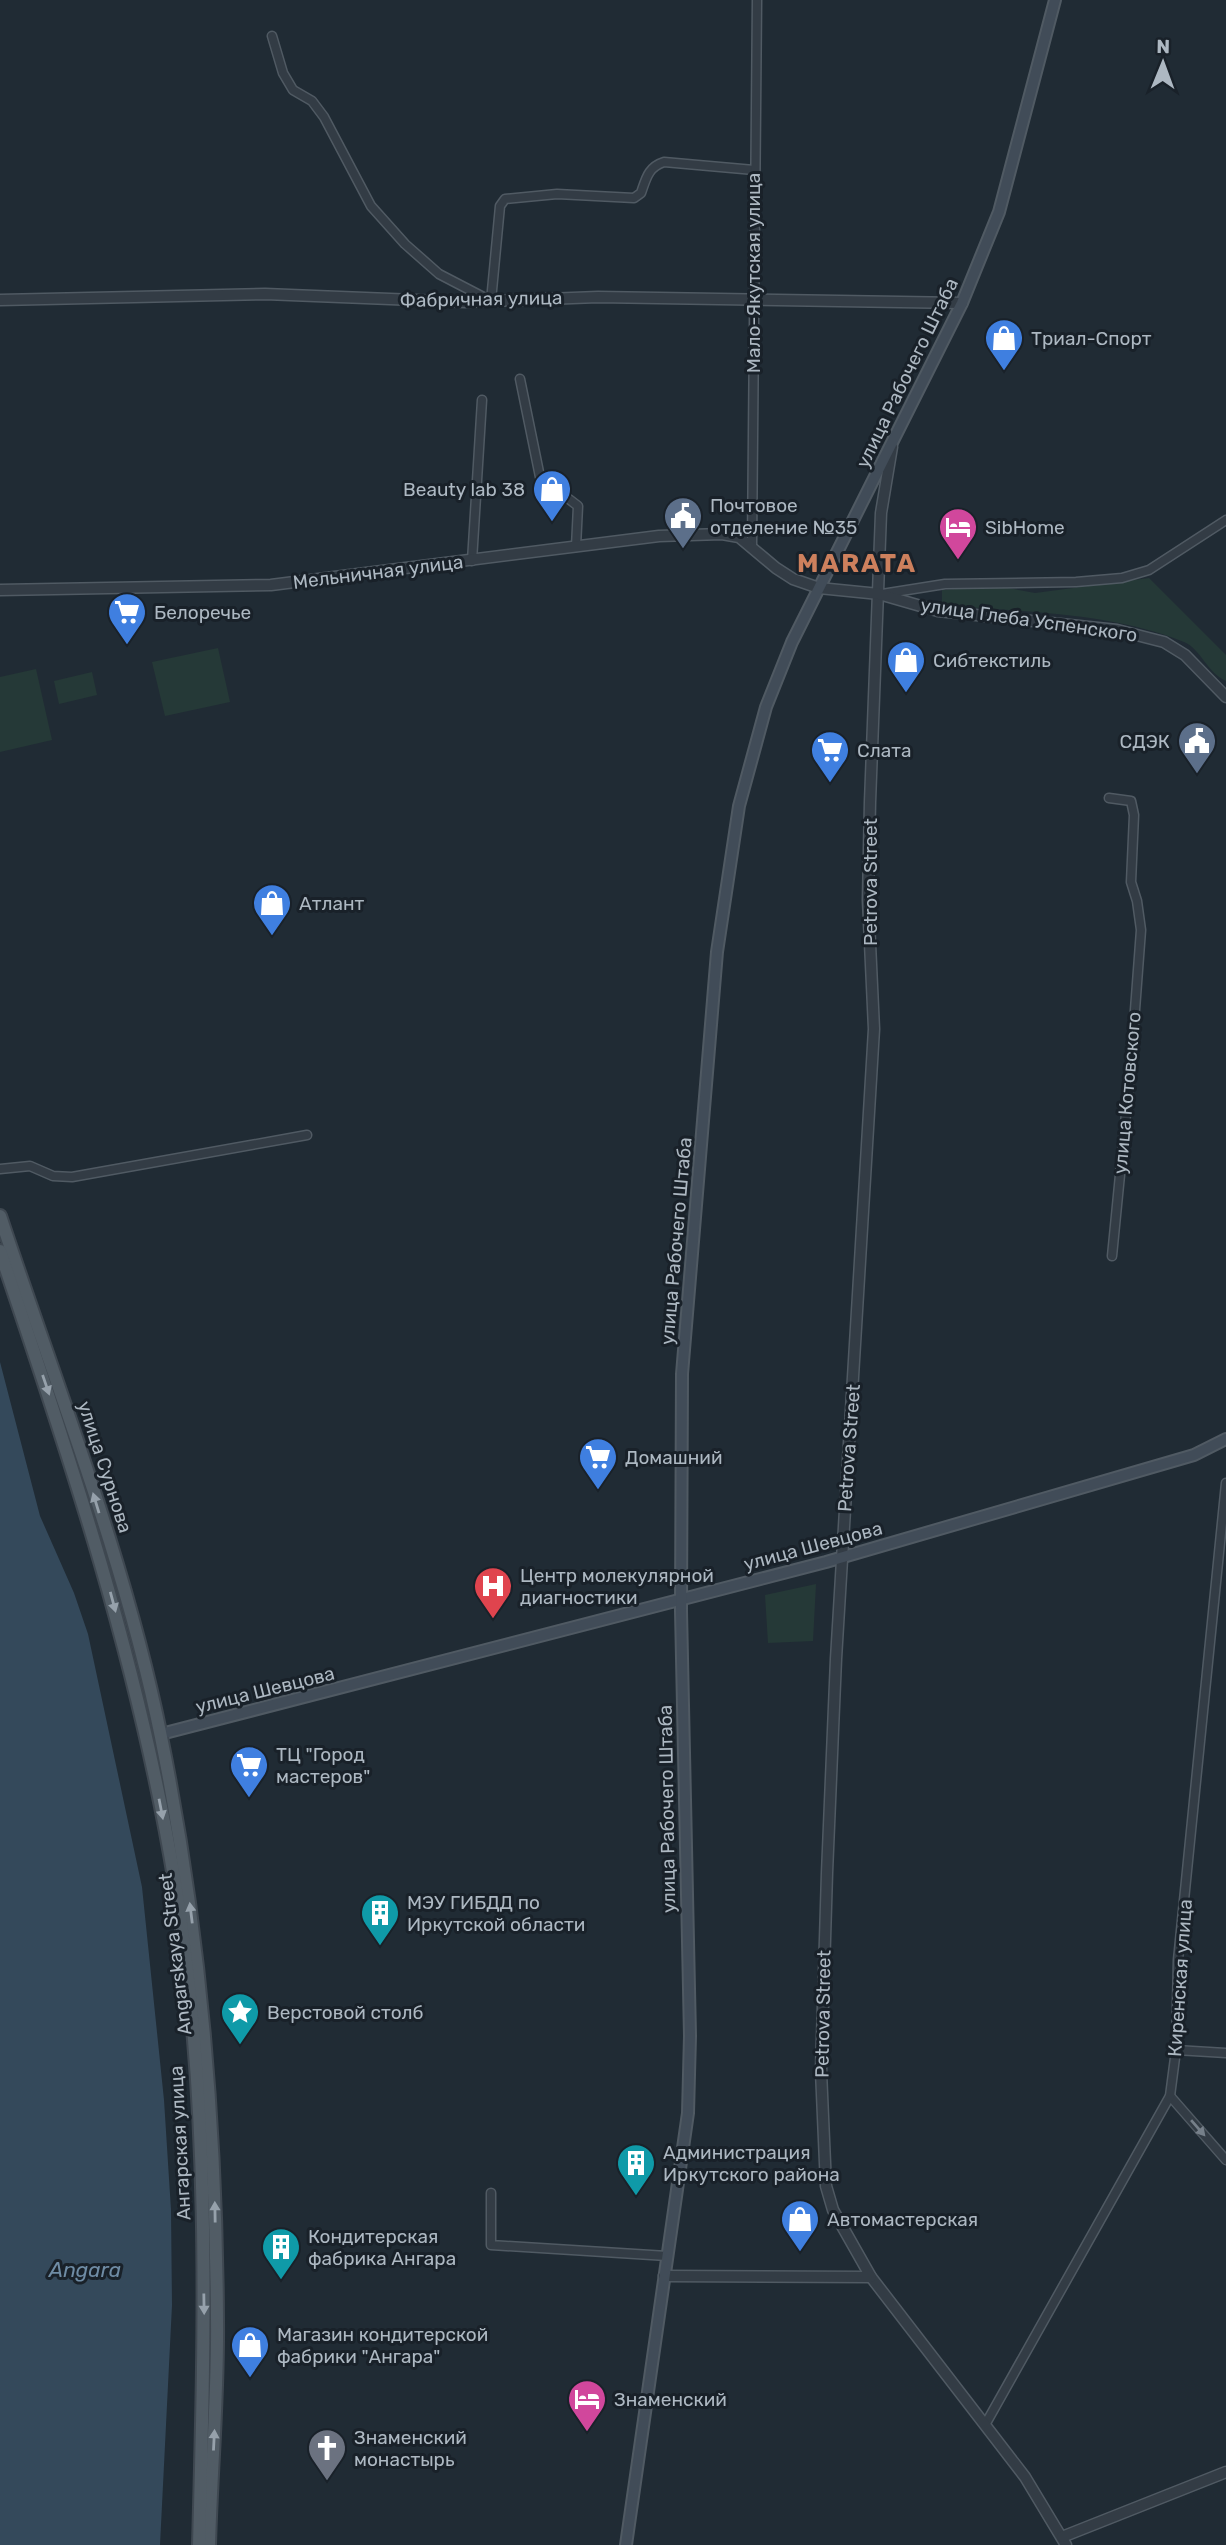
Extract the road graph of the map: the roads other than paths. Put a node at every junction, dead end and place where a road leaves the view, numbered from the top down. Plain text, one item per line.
1 (757, 0) edge
2 (1055, 0) edge
3 (272, 36) dead end
4 (754, 170) junction
5 (753, 298) junction
6 (0, 300) edge
7 (491, 301) junction
8 (962, 303) junction
9 (520, 379) dead end
10 (482, 400) dead end
11 (892, 445) junction
12 (1226, 520) edge
13 (751, 545) junction
14 (576, 547) junction
15 (472, 561) junction
16 (819, 588) junction
17 (0, 590) edge
18 (880, 594) junction
19 (1226, 697) edge
20 (1109, 798) dead end
21 (307, 1135) dead end
22 (0, 1169) edge
23 (0, 1216) edge
24 (0, 1251) edge
25 (1112, 1256) dead end
26 (1226, 1439) edge
27 (1226, 1483) edge
28 (842, 1558) junction
29 (681, 1598) junction
30 (160, 1734) junction
31 (148, 1742) joint
32 (1175, 2050) junction
33 (1226, 2053) edge
34 (1170, 2096) junction
35 (1226, 2160) edge
36 (491, 2193) dead end
37 (667, 2256) junction
38 (664, 2276) junction
39 (871, 2277) junction
40 (985, 2426) junction
41 (1226, 2472) edge
42 (1064, 2541) edge
43 (200, 2545) edge
44 (209, 2545) edge
45 (626, 2545) edge

1 - 4 street, Мало-Якутская улица
2 - 8 main road, улица Рабочего Штаба
3 - 7 street
4 - 5 street, Мало-Якутская улица
4 - 7 street
5 - 7 street, Фабричная улица
5 - 8 street, Фабричная улица
5 - 13 street, Мало-Якутская улица
6 - 7 street, Фабричная улица
8 - 11 main road, улица Рабочего Штаба
9 - 14 street
10 - 15 street
11 - 16 main road, улица Рабочего Штаба
11 - 18 street, Petrova Street
12 - 18 street, улица Глеба Успенского
13 - 14 street, Мельничная улица
13 - 16 street
14 - 15 street, Мельничная улица
15 - 17 street, Мельничная улица
16 - 18 street
16 - 29 main road, улица Рабочего Штаба
18 - 19 street, улица Глеба Успенского
18 - 28 street, Petrova Street
20 - 25 street, улица Котовского
21 - 22 street
30 -> 23 main road, улица Сурнова
24 -> 31 main road, улица Сурнова
26 - 28 main road, улица Шевцова
27 - 32 street, Киренская улица
28 - 29 main road, улица Шевцова
28 - 39 street, Petrova Street
29 - 30 main road, улица Шевцова
29 - 37 main road, улица Рабочего Штаба
44 -> 30 main road, Angarskaya Street
31 -> 43 main road, Ангарская улица
32 - 33 street
32 - 34 street, Киренская улица
34 -> 35 street
34 - 40 street, Киренская улица
36 - 37 street
37 - 38 main road, улица Рабочего Штаба
38 - 39 street
38 - 45 main road, улица Рабочего Штаба
39 - 40 street, Petrova Street
40 - 42 street, Petrova Street
41 - 42 street

